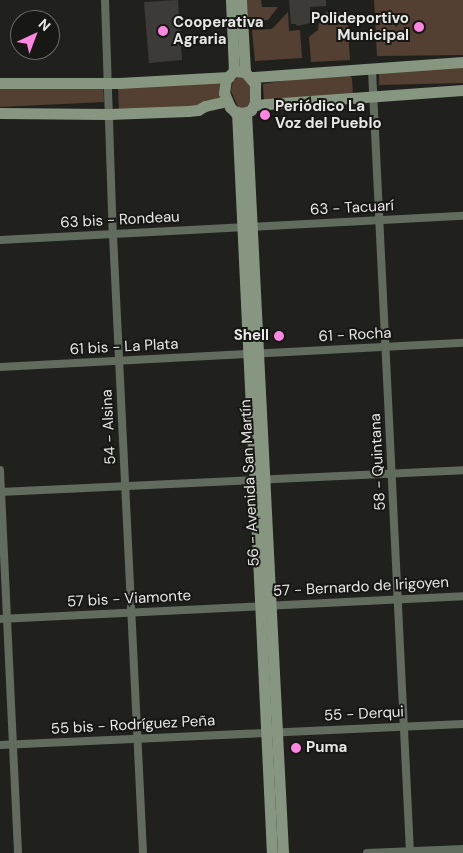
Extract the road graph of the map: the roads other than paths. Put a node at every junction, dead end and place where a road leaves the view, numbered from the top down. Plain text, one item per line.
1 (105, 0) edge
2 (231, 0) edge
3 (241, 0) edge
4 (463, 62) edge
5 (372, 70) junction
6 (240, 74) junction
7 (109, 82) junction
8 (0, 83) edge
9 (463, 90) edge
10 (374, 97) junction
11 (226, 101) junction
12 (246, 110) junction
13 (0, 113) edge
14 (109, 114) junction
15 (463, 216) edge
16 (380, 221) junction
17 (247, 226) junction
18 (113, 235) junction
19 (0, 240) edge
20 (463, 343) edge
21 (387, 347) junction
22 (254, 355) junction
23 (120, 361) junction
24 (0, 367) edge
25 (0, 470) edge
26 (463, 470) edge
27 (392, 475) junction
28 (259, 480) junction
29 (126, 488) junction
30 (1, 492) edge
31 (463, 596) edge
32 (398, 599) junction
33 (265, 605) junction
34 (133, 613) junction
35 (4, 619) edge
36 (463, 724) edge
37 (404, 726) junction
38 (272, 732) junction
39 (139, 739) junction
40 (13, 744) junction
41 (0, 745) edge
42 (463, 849) edge
43 (410, 852) edge
44 (18, 853) edge
45 (143, 853) edge
46 (272, 853) edge
47 (283, 853) edge
48 (367, 853) edge

1 - 7 street, 54 - Alsina
2 - 6 main road
3 - 6 main road
4 - 5 main road
5 - 6 main road
5 - 10 street, 58 - Quintana
6 - 7 main road
6 - 11 main road
6 - 12 main road, 56 - Avenida San Martín
7 - 8 main road
7 - 14 street, 54 - Alsina
9 - 10 main road
10 - 12 main road
10 - 16 street, 58 - Quintana
11 - 12 main road
11 - 14 main road
12 - 17 main road, 56 - Avenida San Martín
13 - 14 main road
14 - 18 street, 54 - Alsina
15 - 16 street, 63 - Tacuarí
16 - 17 street, 63 - Tacuarí
16 - 21 street, 58 - Quintana
17 - 18 street, 63 bis - Rondeau
17 - 22 main road, 56 - Avenida San Martín
18 - 19 street, 63 bis - Rondeau
18 - 23 street, 54 - Alsina
20 - 21 street, 61 - Rocha
21 - 22 street, 61 - Rocha
21 - 27 street, 58 - Quintana
22 - 23 street, 61 bis - La Plata
22 - 28 main road, 56 - Avenida San Martín
23 - 24 street, 61 bis - La Plata
23 - 29 street, 54 - Alsina
25 - 30 street
26 - 27 street
27 - 28 street
27 - 32 street, 58 - Quintana
28 - 29 street
28 - 33 main road, 56 - Avenida San Martín
29 - 30 street
29 - 34 street, 54 - Alsina
30 - 35 street
31 - 32 street, 57 - Bernardo de Irigoyen
32 - 33 street, 57 - Bernardo de Irigoyen
32 - 37 street, 58 - Quintana
33 - 34 street, 57 bis - Viamonte
33 - 38 main road, 56 - Avenida San Martín
34 - 35 street, 57 bis - Viamonte
34 - 39 street, 54 - Alsina
35 - 40 street
36 - 37 street, 55 - Derqui
37 - 38 street, 55 - Derqui
37 - 43 street, 58 - Quintana
38 - 39 street, 55 bis - Rodríguez Peña
38 - 46 main road, 56 - Avenida San Martín
38 - 47 main road, 56 - Avenida San Martín
39 - 40 street, 55 bis - Rodríguez Peña
39 - 45 street, 54 - Alsina
40 - 41 street, 55 bis - Rodríguez Peña
40 - 44 street
42 - 43 street
43 - 48 street

